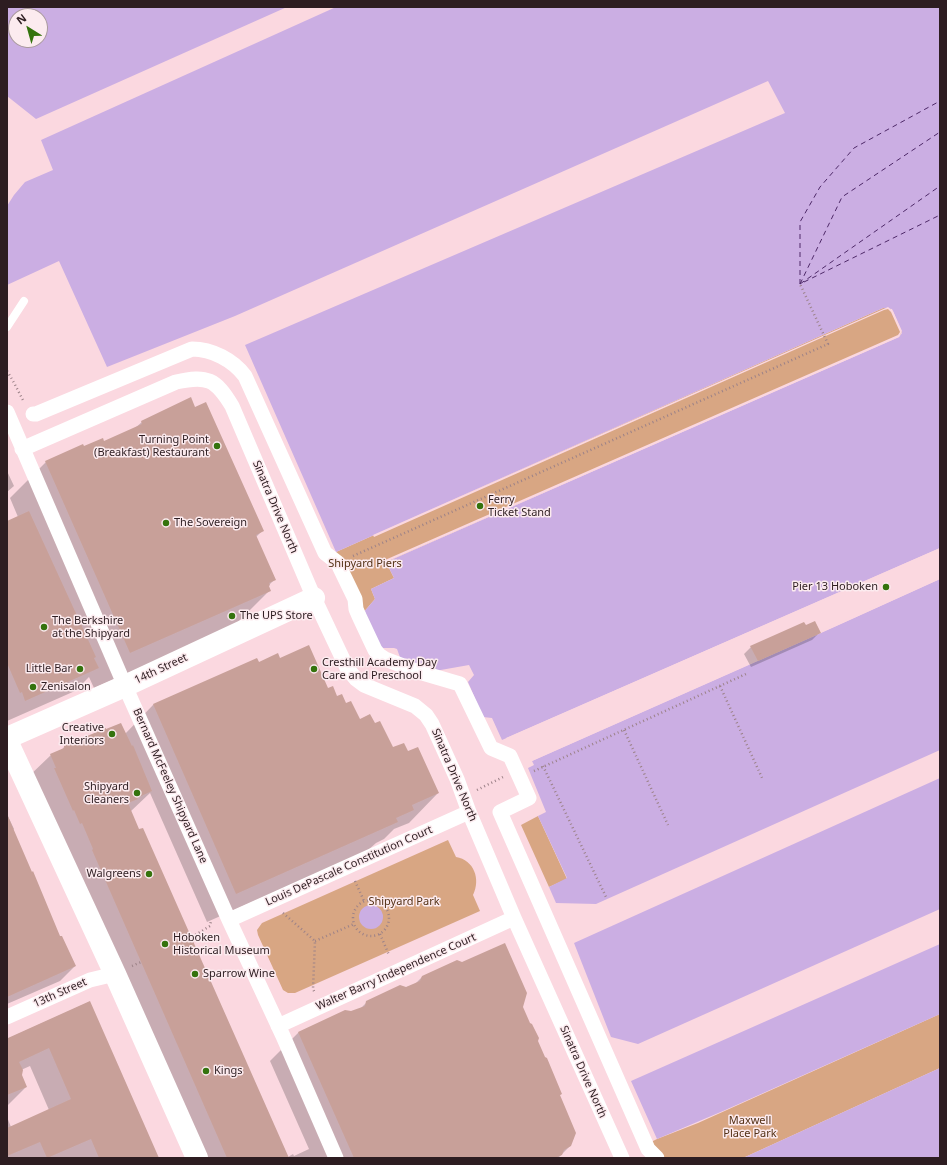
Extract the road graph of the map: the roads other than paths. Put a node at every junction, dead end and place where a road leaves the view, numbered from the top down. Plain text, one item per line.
1 (24, 301) dead end
2 (7, 327) edge
3 (7, 412) edge
4 (33, 414) road end
5 (22, 449) junction
6 (314, 598) junction
7 (125, 686) junction
8 (7, 740) edge
9 (469, 812) junction
10 (514, 918) junction
11 (229, 920) junction
12 (123, 970) junction
13 (7, 1017) edge
14 (278, 1026) junction
15 (197, 1158) edge
16 (336, 1158) edge
17 (621, 1158) edge
18 (657, 1158) edge

1 - 2 lane
3 - 5 street, Bernard McFeeley Shipyard Lane
4 - 18 street
5 - 6 street, Sinatra Drive North
5 - 7 street, Bernard McFeeley Shipyard Lane
6 - 7 street, 14th Street
6 - 9 street, Sinatra Drive North
7 - 8 street, 14th Street
7 - 11 street, Bernard McFeeley Shipyard Lane
8 - 12 street
9 - 10 street, Sinatra Drive North
9 - 11 street, Louis DePascale Constitution Court
10 - 14 street, Walter Barry Independence Court
10 - 17 street, Sinatra Drive North
11 - 14 street, Bernard McFeeley Shipyard Lane
12 - 13 street, 13th Street
12 - 15 street
14 - 16 street, Bernard McFeeley Shipyard Lane

